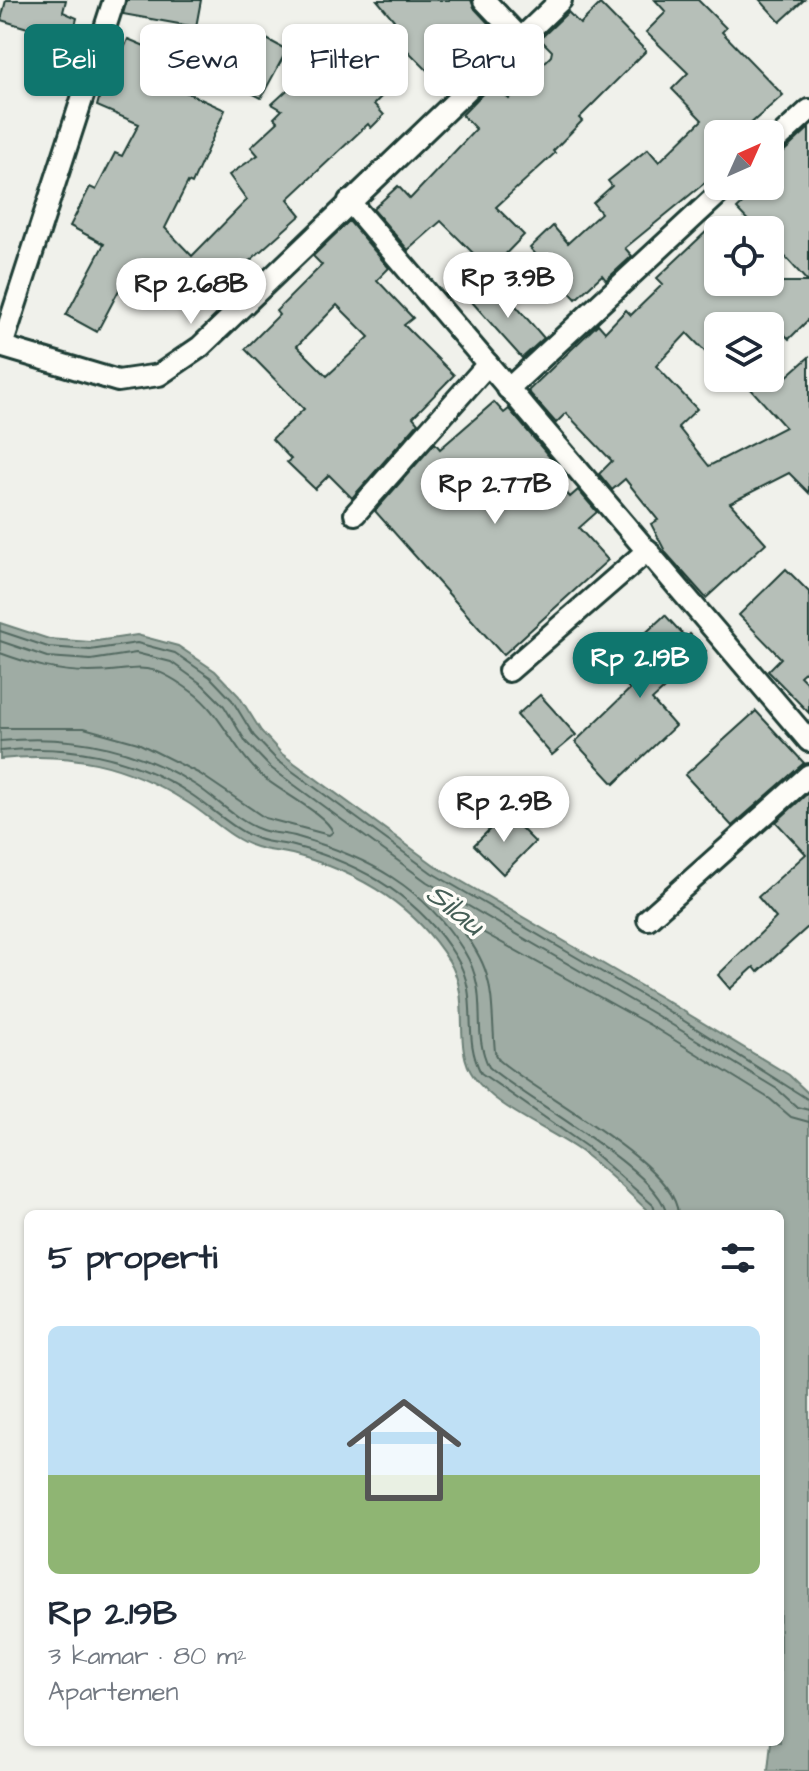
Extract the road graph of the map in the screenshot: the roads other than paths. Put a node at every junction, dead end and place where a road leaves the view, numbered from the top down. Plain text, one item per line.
1 (114, 0) edge
2 (484, 0) edge
3 (561, 0) edge
4 (507, 24) edge
5 (535, 24) edge
6 (459, 96) edge
7 (809, 110) edge
8 (784, 133) edge
9 (712, 200) edge
10 (349, 201) junction
11 (1, 346) edge
12 (488, 364) junction
13 (508, 389) junction
14 (355, 514) dead end
15 (648, 550) junction
16 (509, 671) dead end
17 (809, 741) edge
18 (809, 775) edge
19 (648, 919) dead end

1 - 11 street
2 - 4 street
3 - 5 street
6 - 10 street
7 - 8 street
9 - 13 street
10 - 11 street
10 - 12 street
12 - 13 street
12 - 14 street
13 - 15 street
15 - 16 street
15 - 17 street
18 - 19 street

